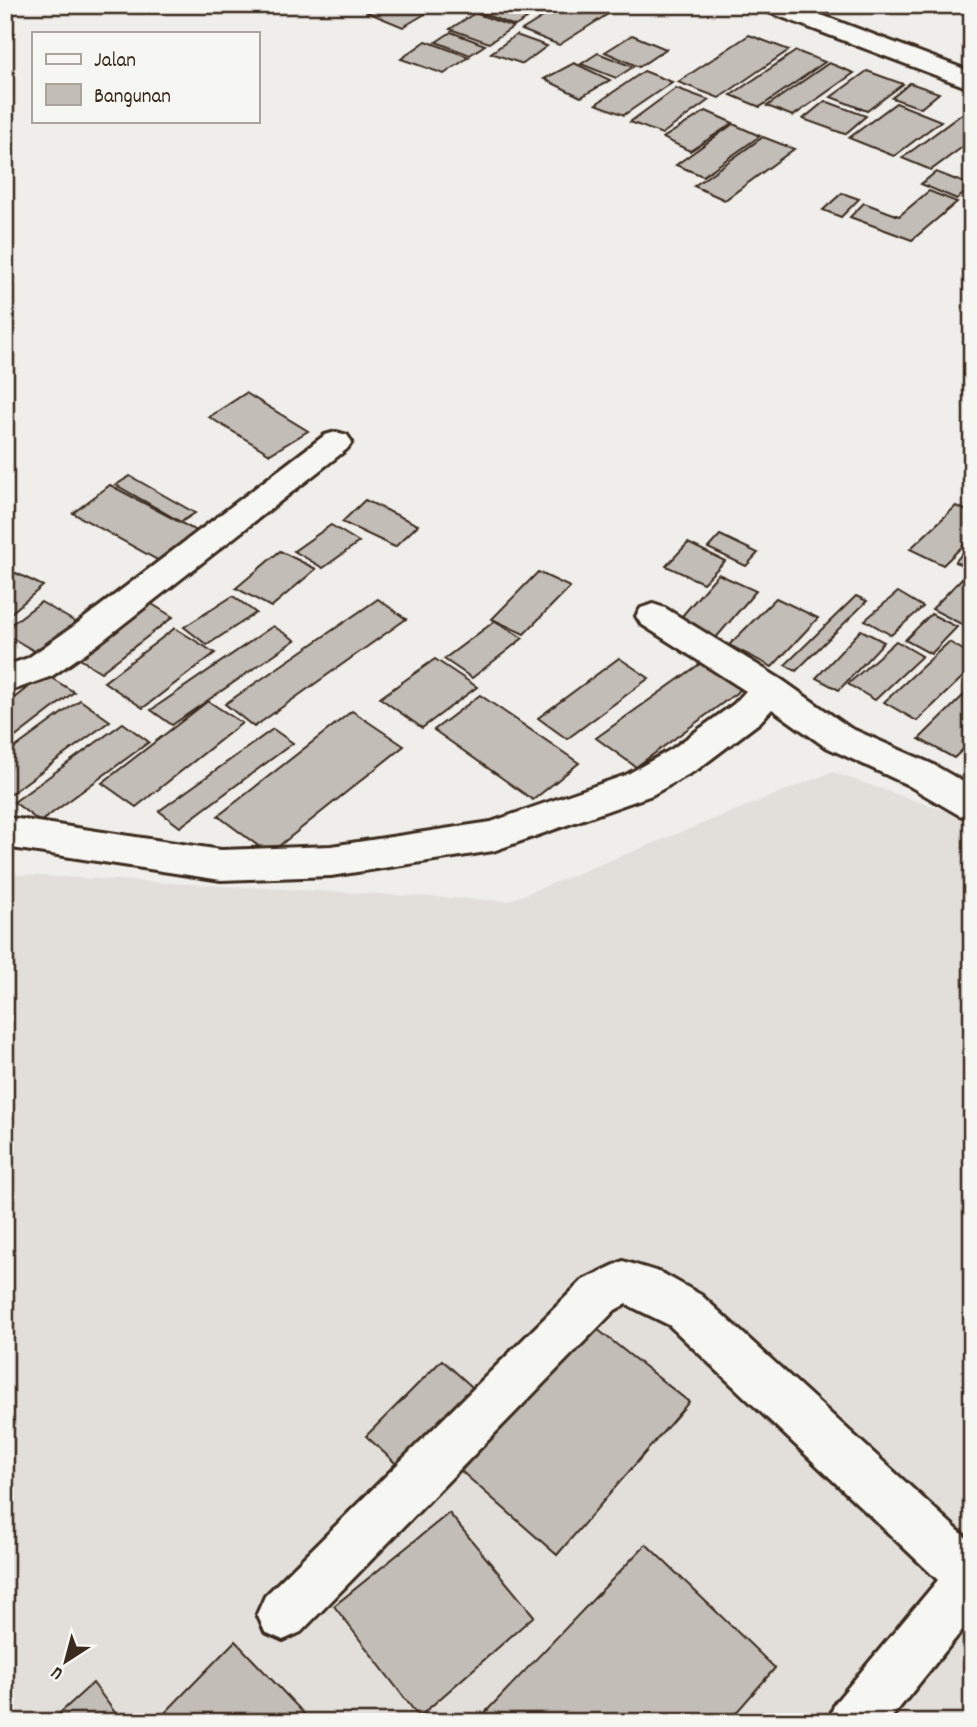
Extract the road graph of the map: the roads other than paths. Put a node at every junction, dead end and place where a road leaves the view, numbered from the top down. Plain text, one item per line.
1 (772, 5) edge
2 (972, 81) edge
3 (336, 442) dead end
4 (653, 616) dead end
5 (5, 680) edge
6 (769, 689) junction
7 (972, 805) edge
8 (5, 832) edge
9 (972, 1577) edge
10 (283, 1614) dead end
11 (854, 1722) edge

1 - 2 street
3 - 5 street
4 - 6 street
6 - 7 street
6 - 8 street
9 - 10 street
9 - 11 street

